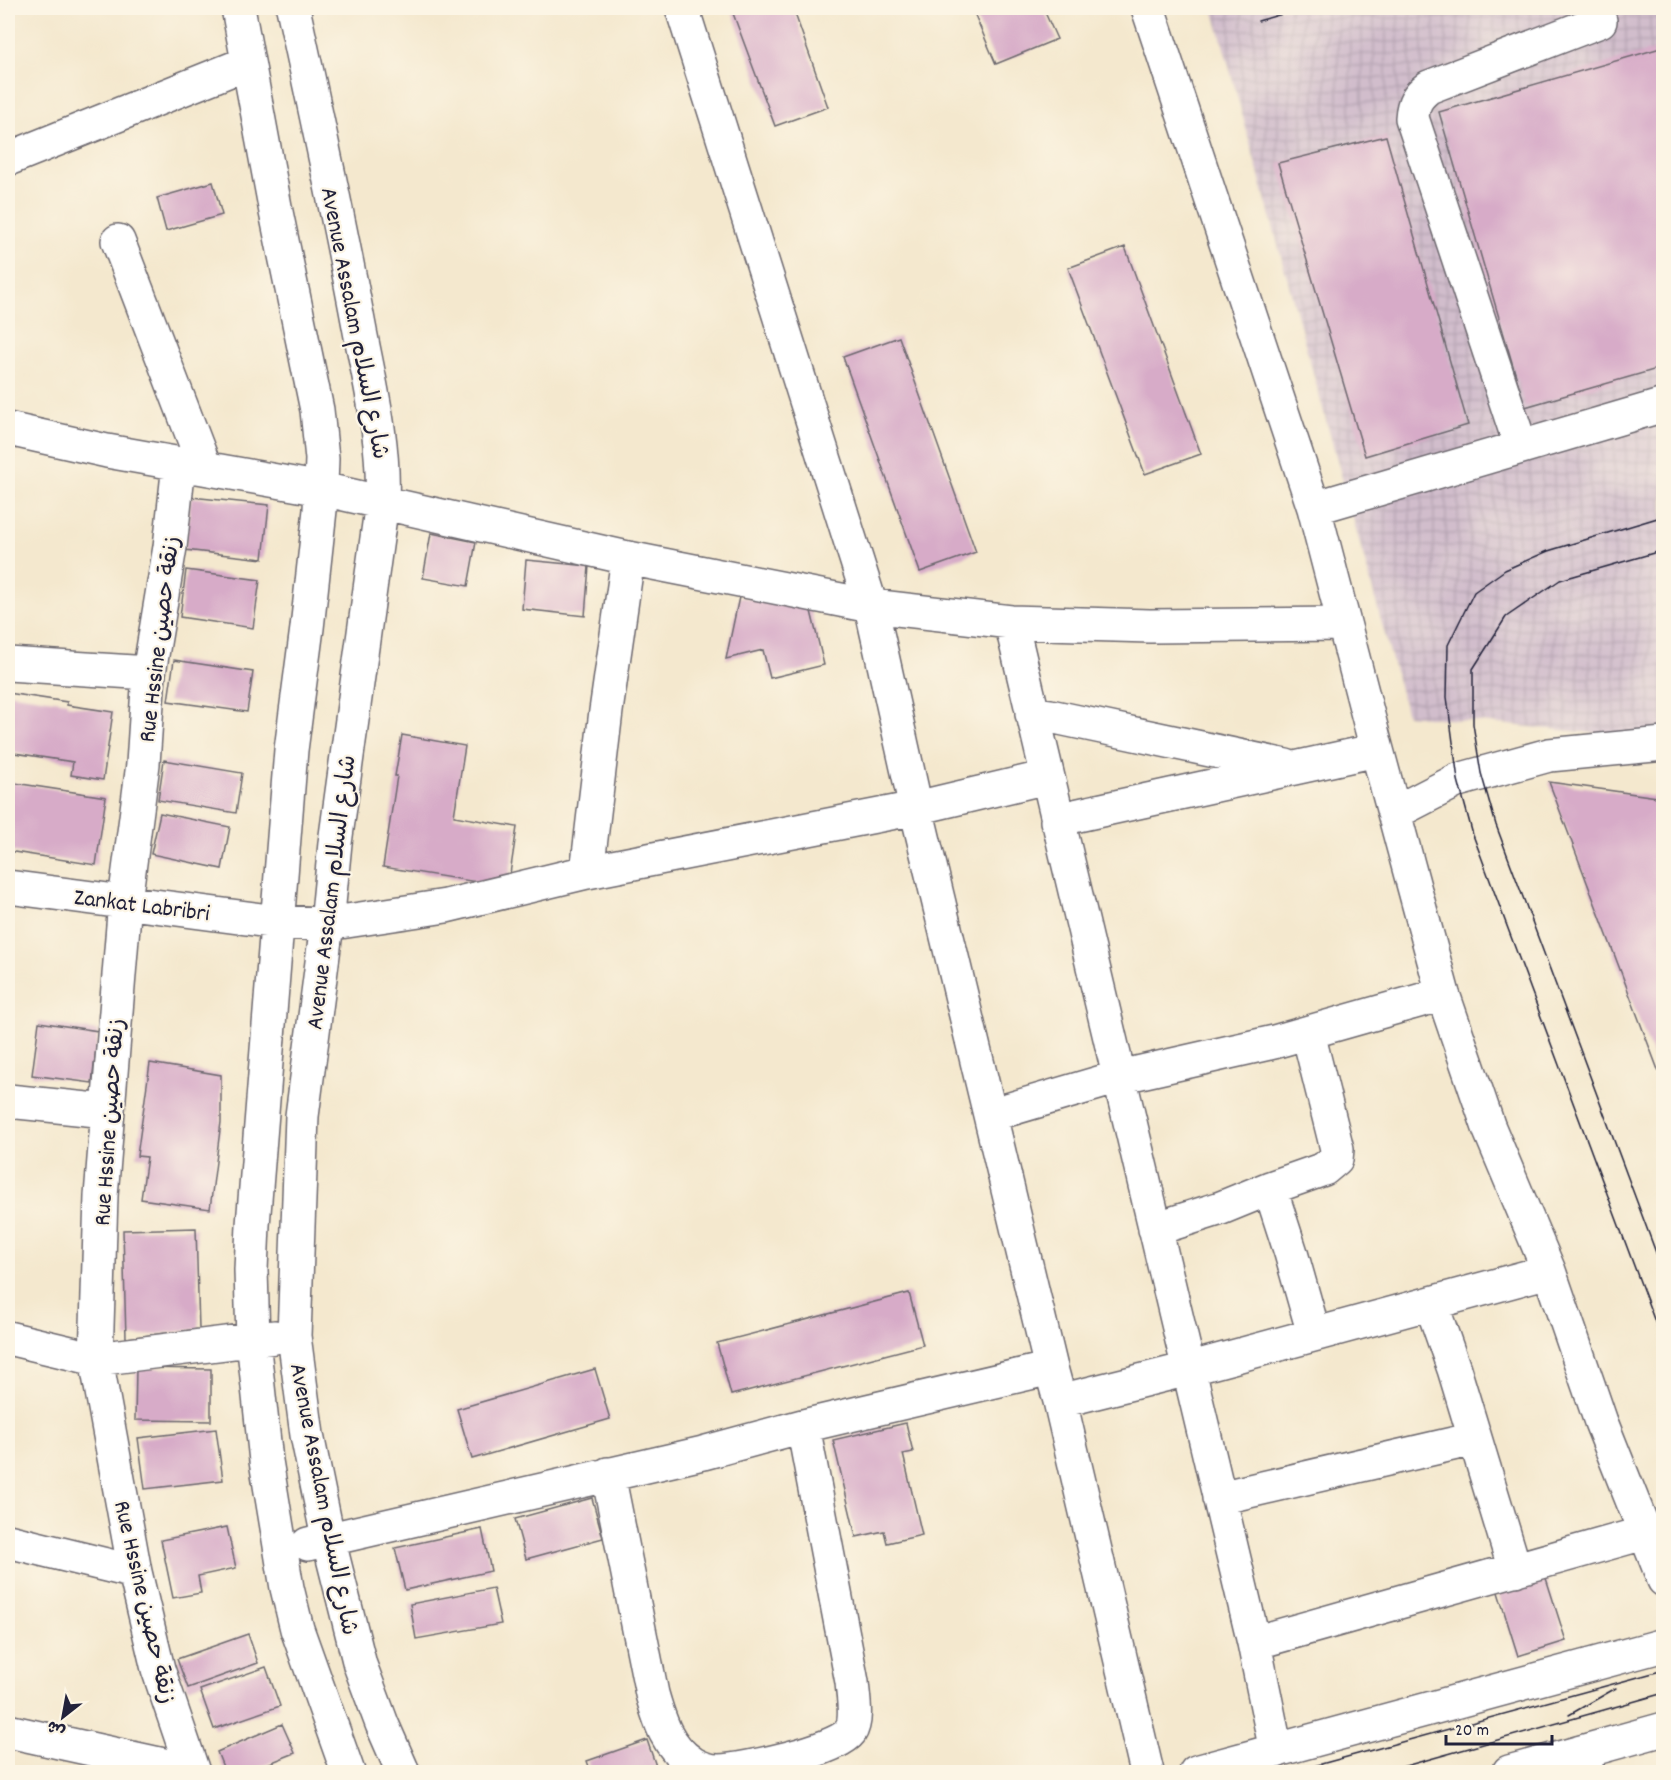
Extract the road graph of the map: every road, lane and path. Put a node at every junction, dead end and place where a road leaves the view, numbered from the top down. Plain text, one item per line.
1 (238, 8) edge
2 (293, 8) edge
3 (682, 8) edge
4 (1148, 8) edge
5 (1600, 21) dead end
6 (247, 63) junction
7 (8, 159) edge
8 (118, 241) dead end
9 (1664, 405) edge
10 (8, 429) edge
11 (1521, 447) junction
12 (192, 466) junction
13 (321, 489) junction
14 (382, 502) junction
15 (1314, 508) junction
16 (628, 558) junction
17 (871, 606) junction
18 (1011, 622) junction
19 (1344, 624) junction
20 (8, 664) edge
21 (149, 673) junction
22 (1032, 714) junction
23 (1664, 744) edge
24 (1377, 750) junction
25 (1297, 768) junction
26 (1047, 777) junction
27 (916, 807) junction
28 (1394, 813) junction
29 (1058, 821) junction
30 (587, 872) junction
31 (8, 887) edge
32 (124, 901) junction
33 (277, 922) junction
34 (327, 924) junction
35 (1443, 994) junction
36 (1308, 1033) junction
37 (1119, 1077) junction
38 (8, 1101) edge
39 (107, 1111) junction
40 (990, 1115) junction
41 (1270, 1188) junction
42 (1155, 1229) junction
43 (1549, 1271) junction
44 (1431, 1303) junction
45 (1314, 1334) junction
46 (294, 1336) junction
47 (8, 1338) edge
48 (253, 1340) junction
49 (96, 1359) junction
50 (1051, 1368) junction
51 (1188, 1369) junction
52 (1060, 1401) junction
53 (803, 1426) junction
54 (1474, 1439) junction
55 (608, 1474) junction
56 (1219, 1497) junction
57 (1644, 1533) junction
58 (328, 1538) junction
59 (8, 1541) edge
60 (282, 1552) junction
61 (1515, 1570) junction
62 (135, 1572) junction
63 (1664, 1580) edge
64 (1254, 1643) junction
65 (1664, 1645) edge
66 (1664, 1729) edge
67 (8, 1731) edge
68 (1276, 1751) junction
69 (1584, 1763) edge
70 (793, 1765) edge
71 (192, 1772) edge
72 (348, 1773) edge
73 (403, 1773) edge
74 (1147, 1773) edge
75 (1196, 1773) edge
76 (1509, 1773) edge

1 - 6 street, Avenue Assalam شارع السلام
2 - 14 street, Avenue Assalam شارع السلام
3 - 17 street
4 - 15 street
5 - 11 street
6 - 7 street
6 - 13 street, Avenue Assalam شارع السلام
8 - 12 street
9 - 11 street
10 - 12 street
11 - 15 street
12 - 13 street
12 - 21 street, Rue Hssine زنقة حصين
13 - 14 street
13 - 33 street, Avenue Assalam شارع السلام
14 - 16 street
14 - 34 street, Avenue Assalam شارع السلام
15 - 19 street
16 - 17 street
16 - 30 street
17 - 18 street
17 - 27 street
18 - 19 street
18 - 22 street
19 - 24 street
20 - 21 street
21 - 32 street, Rue Hssine زنقة حصين
22 - 25 street
22 - 26 street
23 - 28 street
24 - 25 street
24 - 28 street
25 - 29 street
26 - 27 street, Zankat Labribri
26 - 29 street
27 - 30 street, Zankat Labribri
27 - 40 street
28 - 35 street
29 - 37 street
30 - 34 street, Zankat Labribri
31 - 32 street, Zankat Labribri
32 - 33 street, Zankat Labribri
32 - 39 street, Rue Hssine زنقة حصين
33 - 34 street, Zankat Labribri
33 - 48 street, Avenue Assalam شارع السلام
34 - 46 street, Avenue Assalam شارع السلام
35 - 36 street
35 - 43 street
36 - 37 street
36 - 41 street
37 - 40 street
37 - 42 street
38 - 39 street
39 - 49 street, Rue Hssine زنقة حصين
40 - 50 street
41 - 42 street
41 - 45 street
42 - 51 street
43 - 44 street
43 - 57 street
44 - 45 street
44 - 54 street
45 - 51 street
46 - 48 street
46 - 58 street, Avenue Assalam شارع السلام
47 - 49 street
48 - 49 street
48 - 60 street, Avenue Assalam شارع السلام
49 - 62 street, Rue Hssine زنقة حصين
50 - 52 street
50 - 53 street
51 - 52 street
51 - 56 street
52 - 74 street
53 - 55 street
53 - 70 street
54 - 56 street
54 - 61 street
55 - 58 street
55 - 70 street
56 - 64 street
57 - 61 street
57 - 63 street
58 - 60 street
58 - 73 street, Avenue Assalam شارع السلام
59 - 62 street
60 - 72 street, Avenue Assalam شارع السلام
61 - 64 street
62 - 71 street, Rue Hssine زنقة حصين
64 - 68 street
65 - 68 street
66 - 69 street
67 - 71 street
68 - 75 street
69 - 76 street

